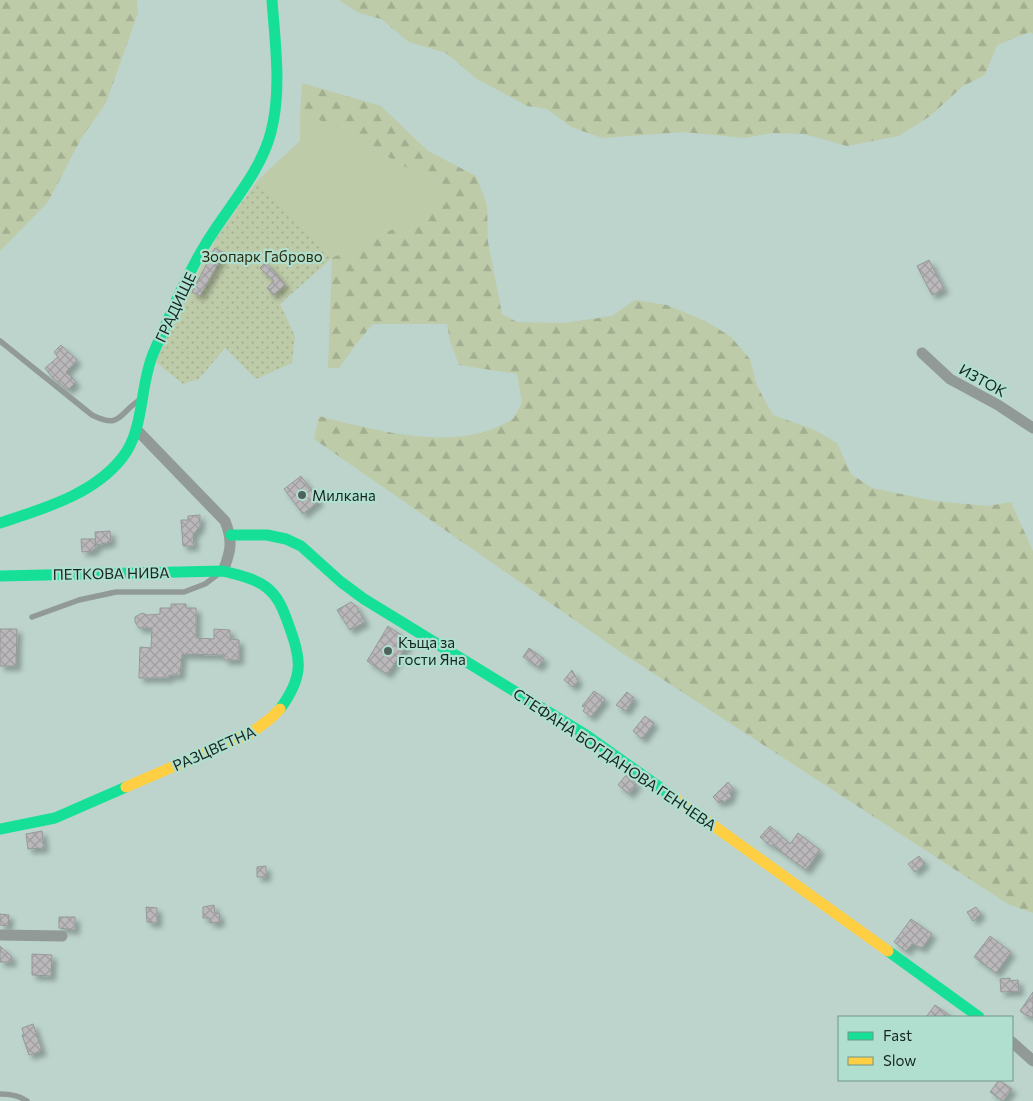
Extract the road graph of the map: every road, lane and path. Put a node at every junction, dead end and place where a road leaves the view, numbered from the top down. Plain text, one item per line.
1 (272, 0) edge
2 (0, 341) edge
3 (922, 353) dead end
4 (142, 399) junction
5 (1033, 428) edge
6 (136, 429) junction
7 (0, 524) edge
8 (230, 535) junction
9 (223, 571) junction
10 (0, 576) edge
11 (32, 618) dead end
12 (0, 829) edge
13 (0, 935) edge
14 (62, 936) dead end
15 (978, 1016) edge
16 (1013, 1043) edge
17 (1033, 1061) edge
18 (0, 1094) edge
19 (27, 1101) edge

1 - 4 street, ГРАДИЩЕ
2 - 4 lane
3 - 5 street, ИЗТОК
4 - 6 street, ГРАДИЩЕ
6 - 7 street, ГРАДИЩЕ
6 - 8 street
8 - 9 street
8 - 15 street, СТЕФАНА БОГДАНОВА ГЕНЧЕВА
9 - 10 street, ПЕТКОВА НИВА
9 - 11 lane
9 - 12 street, РАЗЦВЕТНА
13 - 14 street
16 - 17 street
18 - 19 lane

